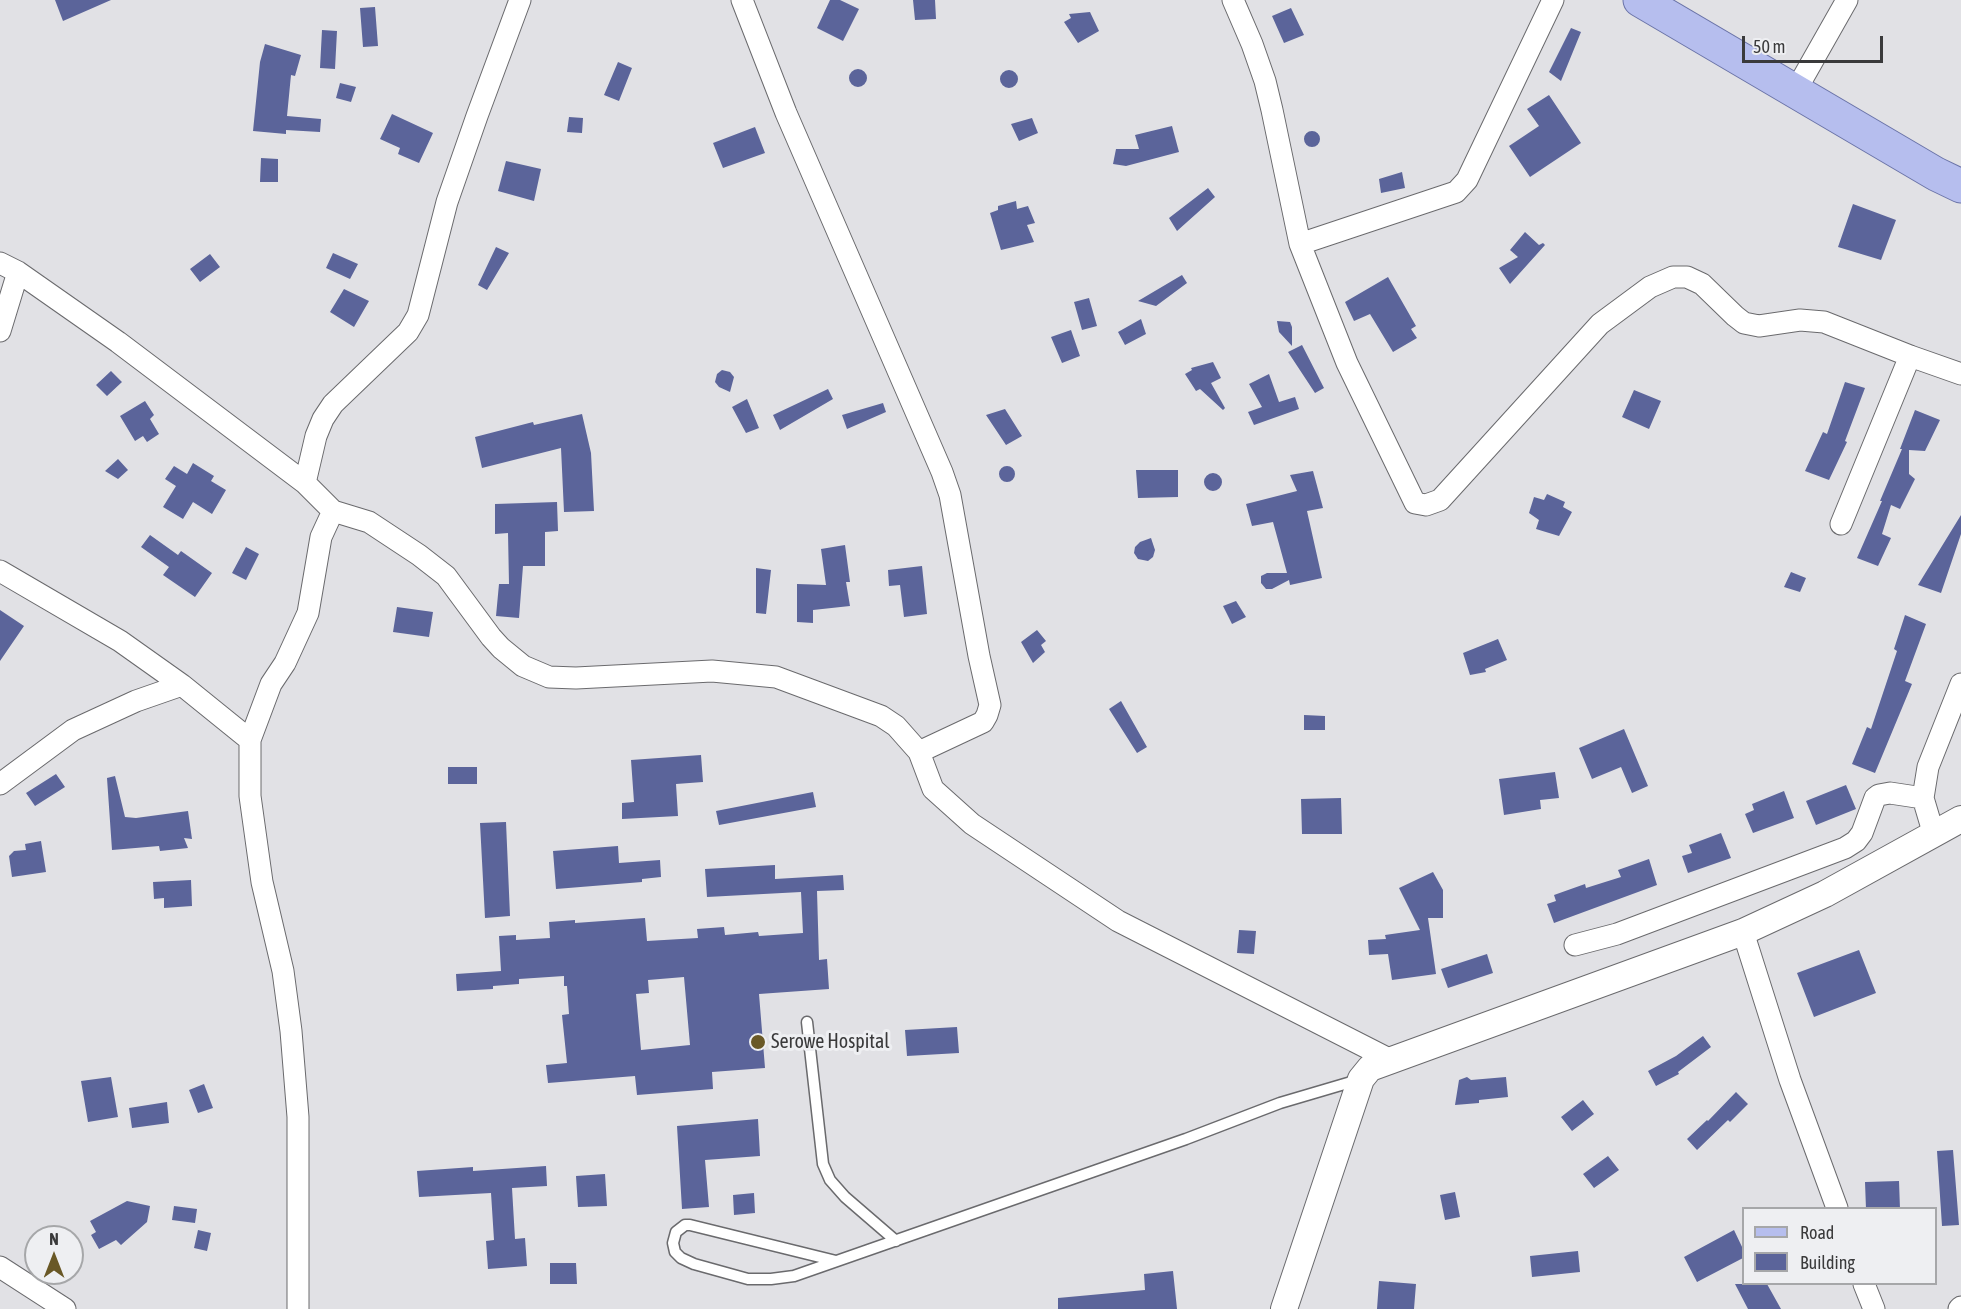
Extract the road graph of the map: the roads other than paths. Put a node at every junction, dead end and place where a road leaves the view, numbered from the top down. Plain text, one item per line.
1 (520, 0) edge
2 (742, 0) edge
3 (1233, 0) edge
4 (1553, 0) edge
5 (1640, 0) edge
6 (1846, 0) edge
7 (1796, 90) junction
8 (1961, 186) edge
9 (1300, 244) junction
10 (9, 267) edge
11 (0, 332) edge
12 (1910, 356) junction
13 (1961, 374) edge
14 (305, 483) junction
15 (333, 510) junction
16 (1841, 524) dead end
17 (0, 571) edge
18 (1961, 684) edge
19 (182, 685) junction
20 (250, 740) junction
21 (919, 752) junction
22 (0, 784) edge
23 (1923, 798) junction
24 (1961, 819) edge
25 (1934, 835) junction
26 (1743, 932) junction
27 (1575, 945) dead end
28 (807, 1022) dead end
29 (1391, 1060) junction
30 (1361, 1079) junction
31 (1836, 1207) edge
32 (897, 1241) junction
33 (836, 1261) junction
34 (0, 1267) edge
35 (1864, 1285) edge
36 (65, 1309) edge
37 (298, 1309) edge
38 (1284, 1309) edge
39 (1874, 1309) edge

1 - 14 street
2 - 21 street
3 - 9 street
4 - 9 street
5 - 7 main road
6 - 7 street
7 - 8 main road
9 - 12 street
10 - 11 street
10 - 14 street
12 - 13 street
12 - 16 street
14 - 15 street
15 - 20 street
15 - 21 street
17 - 19 street
18 - 23 street
19 - 20 street
19 - 22 street
20 - 37 street
21 - 29 street
23 - 25 street
23 - 27 street
24 - 25 street
25 - 26 street
26 - 29 street
26 - 31 street
28 - 32 lane
29 - 30 street
30 - 32 lane
30 - 38 street
32 - 33 lane
33 - 33 lane
34 - 36 street
35 - 39 street

